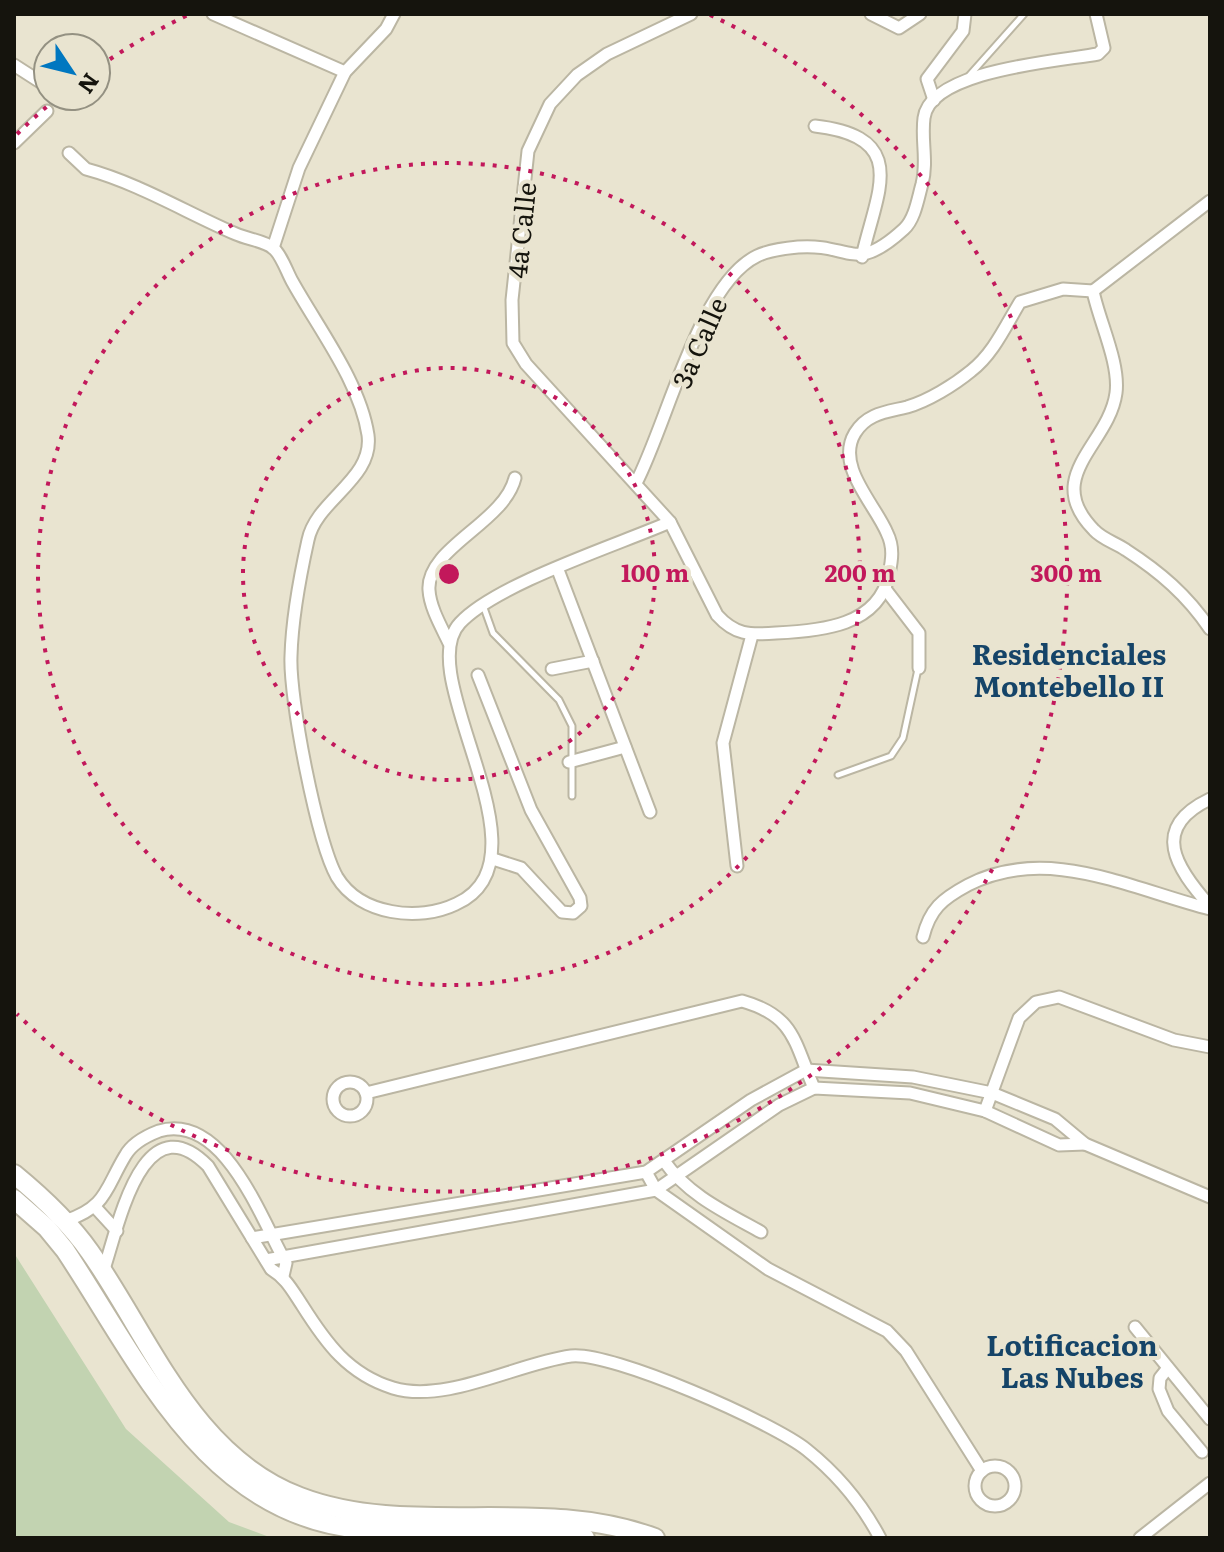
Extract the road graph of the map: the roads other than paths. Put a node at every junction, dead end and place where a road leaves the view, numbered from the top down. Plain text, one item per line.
1 (213, 14) edge
2 (394, 14) edge
3 (691, 14) edge
4 (871, 14) edge
5 (920, 14) edge
6 (965, 14) edge
7 (1024, 14) edge
8 (1096, 14) edge
9 (14, 65) edge
10 (345, 72) junction
11 (32, 77) edge
12 (967, 78) junction
13 (934, 100) junction
14 (46, 112) edge
15 (815, 126) dead end
16 (14, 143) edge
17 (69, 153) dead end
18 (1210, 201) edge
19 (273, 248) junction
20 (862, 257) junction
21 (1093, 291) junction
22 (515, 478) dead end
23 (636, 483) junction
24 (670, 522) junction
25 (558, 570) junction
26 (886, 590) junction
27 (483, 604) junction
28 (1210, 629) edge
29 (752, 635) junction
30 (449, 643) junction
31 (593, 661) junction
32 (919, 668) joint
33 (552, 669) dead end
34 (478, 675) dead end
35 (625, 747) junction
36 (569, 762) junction
37 (838, 775) dead end
38 (572, 796) dead end
39 (1210, 799) edge
40 (650, 812) dead end
41 (493, 859) junction
42 (737, 866) dead end
43 (1210, 907) edge
44 (923, 937) dead end
45 (1210, 1047) edge
46 (806, 1070) junction
47 (814, 1088) junction
48 (366, 1093) dead end
49 (992, 1093) junction
50 (985, 1111) junction
51 (1085, 1144) junction
52 (125, 1154) junction
53 (14, 1160) edge
54 (664, 1161) junction
55 (139, 1168) junction
56 (646, 1172) junction
57 (14, 1174) edge
58 (676, 1177) junction
59 (656, 1190) junction
60 (1210, 1197) edge
61 (41, 1198) junction
62 (14, 1199) edge
63 (95, 1207) junction
64 (14, 1212) edge
65 (65, 1221) junction
66 (47, 1228) junction
67 (117, 1231) junction
68 (761, 1232) dead end
69 (270, 1234) junction
70 (252, 1238) junction
71 (282, 1256) junction
72 (266, 1260) junction
73 (103, 1272) junction
74 (283, 1276) junction
75 (1135, 1327) dead end
76 (1168, 1368) junction
77 (1210, 1419) edge
78 (1202, 1452) dead end
79 (982, 1471) dead end
80 (1210, 1483) edge
81 (585, 1538) edge
82 (655, 1538) edge
83 (880, 1538) edge
84 (1140, 1538) edge

1 - 10 street
2 - 10 street
3 - 23 street, 4a Calle
4 - 5 street
6 - 13 street
7 - 12 lane
8 - 12 street
9 - 11 street
10 - 19 street
12 - 13 street
13 - 20 street
14 - 16 street
15 - 20 street
17 - 19 street
18 - 21 street
19 - 41 street
20 - 23 street, 3a Calle
21 - 26 street
21 - 28 street
22 - 30 street
23 - 24 street, 4a Calle
24 - 25 street
24 - 29 street, 4a Calle
25 - 27 street
25 - 31 street
26 - 29 street
26 - 32 street
27 - 30 street
27 - 36 lane
29 - 42 street
30 - 41 street
31 - 33 street
31 - 35 street
32 - 37 lane
34 - 41 street
35 - 36 street
35 - 40 street
36 - 38 lane
39 - 43 street
43 - 44 street
45 - 49 street
46 - 47 street
46 - 48 street
46 - 49 street
46 - 54 street
47 - 50 street
47 - 58 street
49 - 50 street
49 - 51 street
50 - 51 street
51 - 60 street
52 - 55 street
52 - 63 street
52 - 69 street
53 - 61 highway
54 - 56 street
54 - 58 street
55 - 67 street
55 - 70 street
56 - 59 street
56 - 69 street
57 - 61 highway
58 - 59 street
58 - 68 street
59 - 71 street
59 - 79 street
61 - 65 highway
62 - 66 highway
63 - 65 street
63 - 67 street
64 - 66 highway
65 - 73 highway
66 - 81 highway
67 - 73 street
69 - 70 street
69 - 71 street
70 - 72 street
71 - 72 street
71 - 74 street
72 - 74 street
73 - 82 highway
74 - 83 street
75 - 76 street
76 - 77 street
76 - 78 street
80 - 84 street

